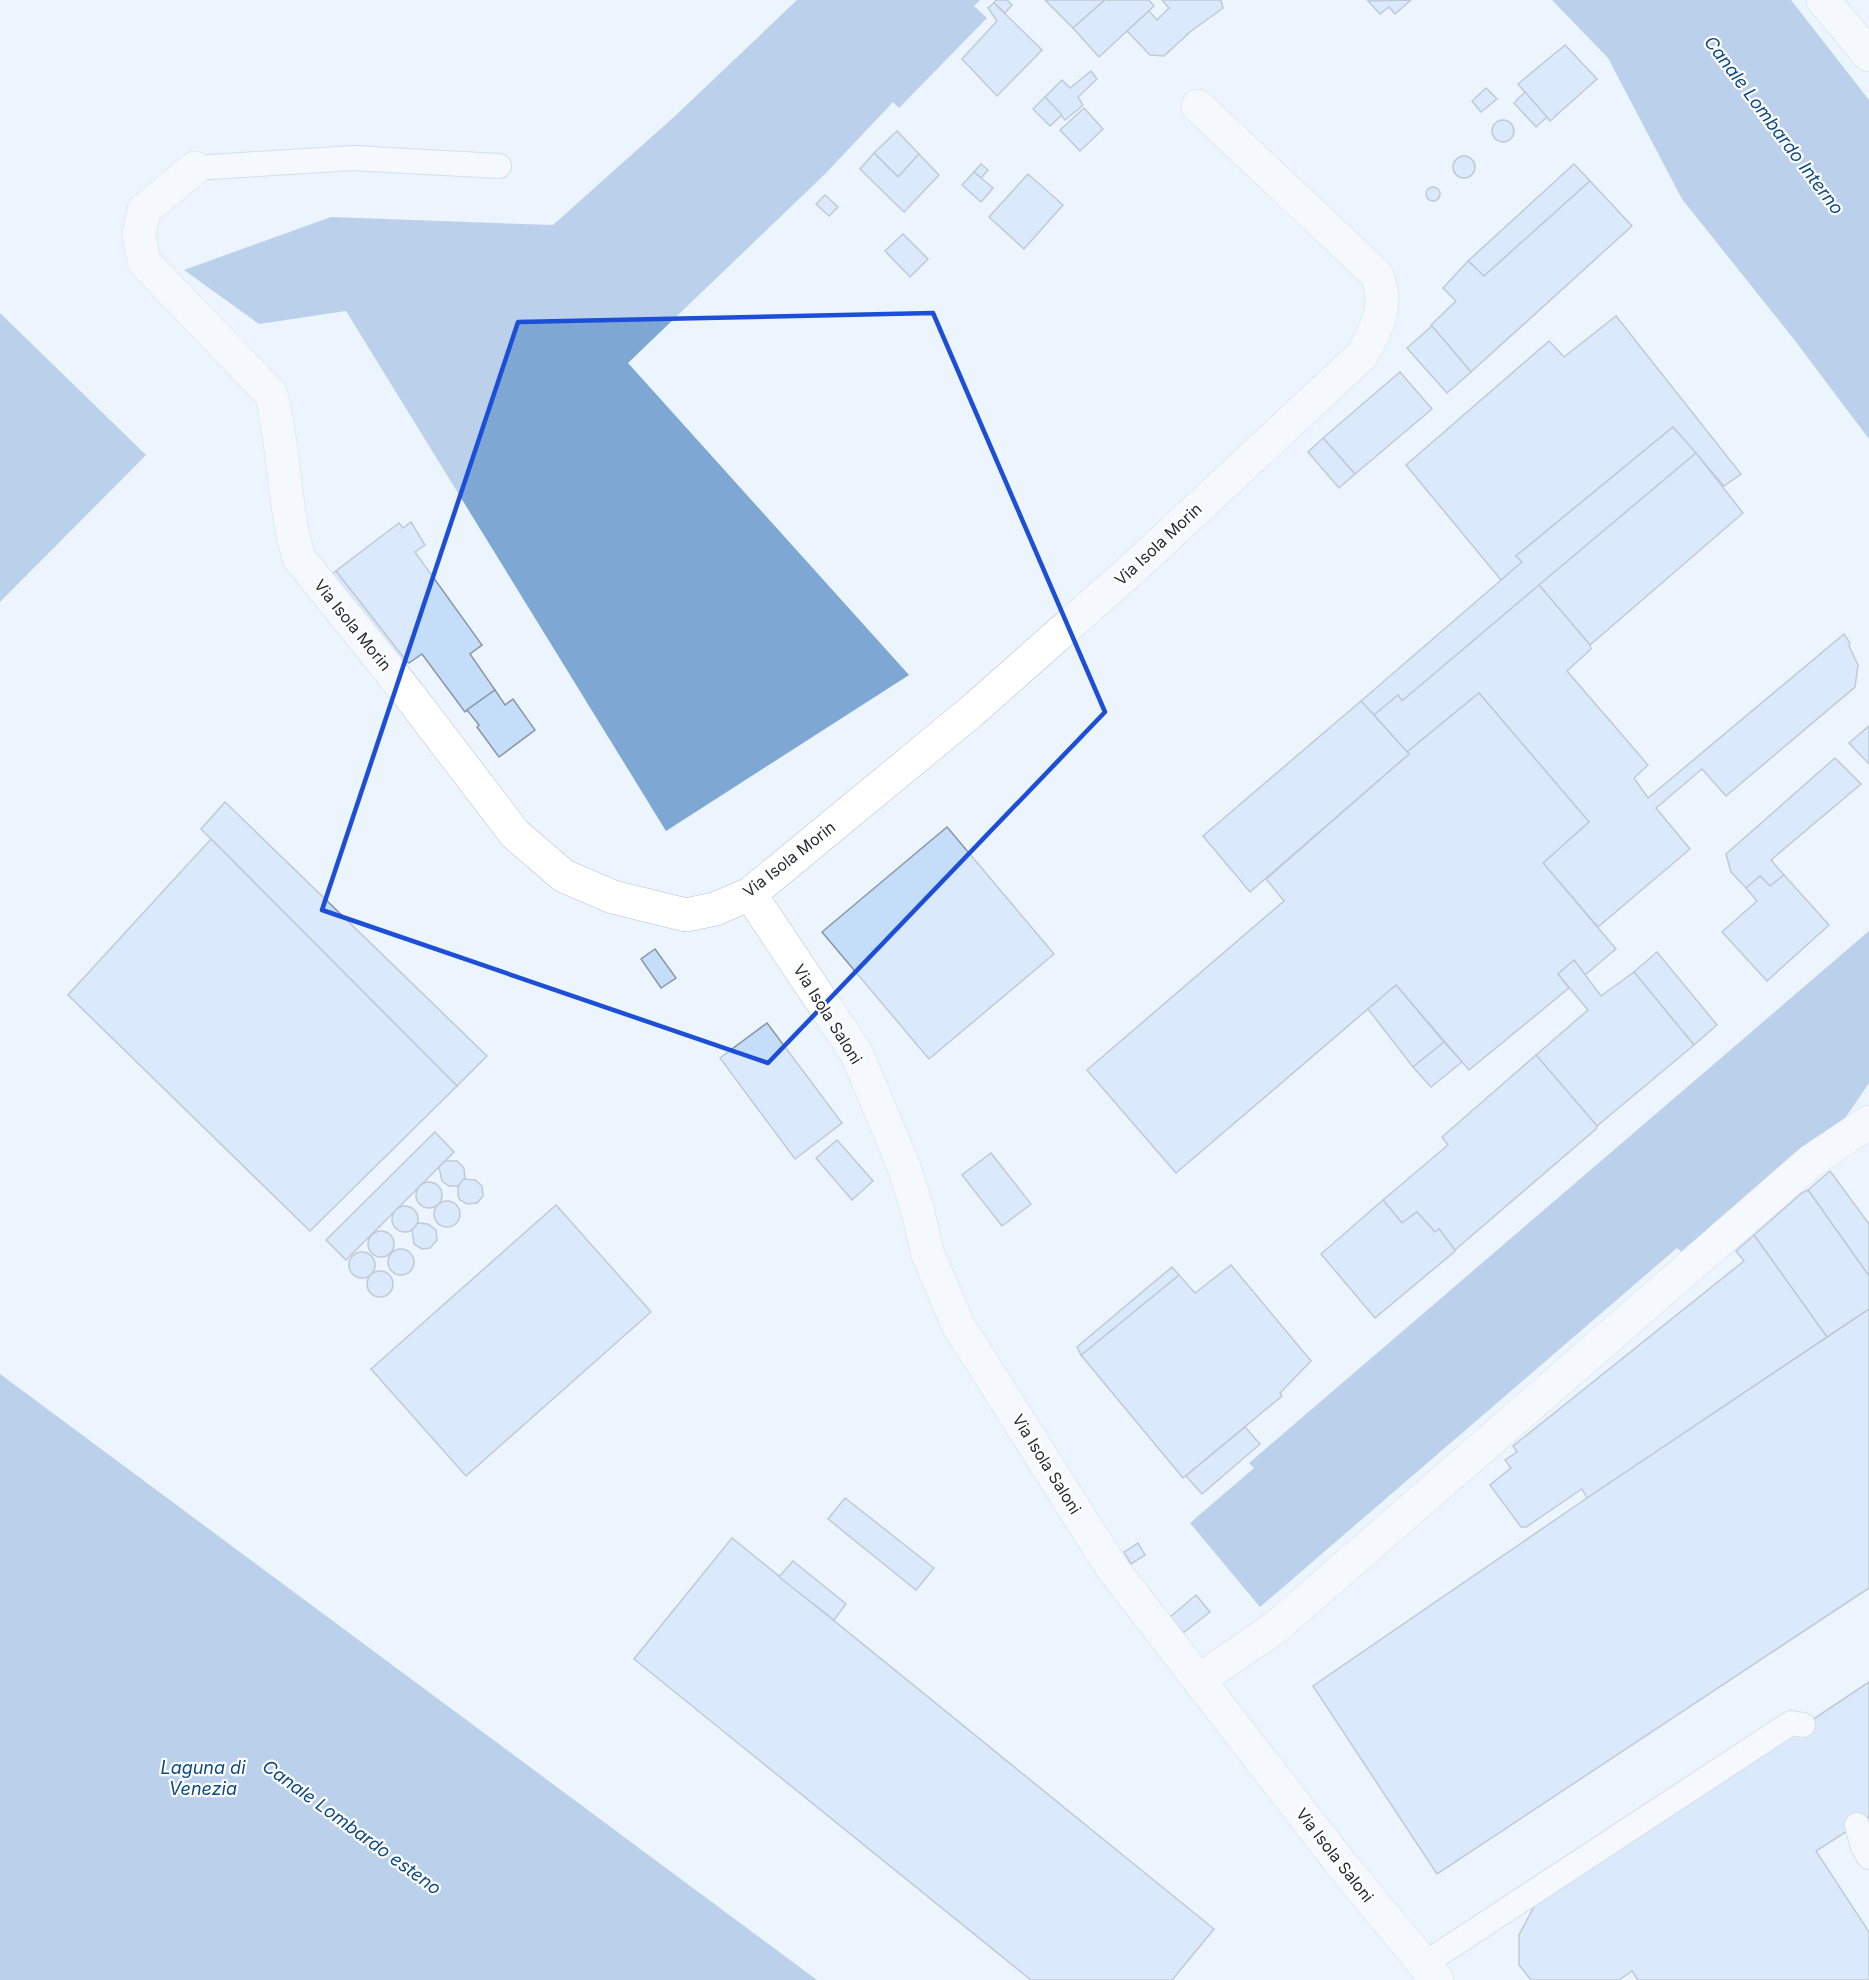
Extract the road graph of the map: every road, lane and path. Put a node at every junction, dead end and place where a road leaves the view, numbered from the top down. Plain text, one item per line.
1 (1823, 0) edge
2 (1868, 52) edge
3 (1198, 106) dead end
4 (499, 166) dead end
5 (195, 168) joint
6 (750, 894) junction
7 (1869, 1122) edge
8 (1199, 1680) junction
9 (1803, 1725) dead end
10 (1857, 1825) dead end
11 (1869, 1857) edge
12 (1430, 1972) edge

1 - 2 street
3 - 6 street, Via Isola Morin
4 - 5 lane
5 - 6 street, Via Isola Morin
6 - 8 street, Via Isola Saloni
7 - 8 street
8 - 12 street, Via Isola Saloni
9 - 12 lane
10 - 11 lane

